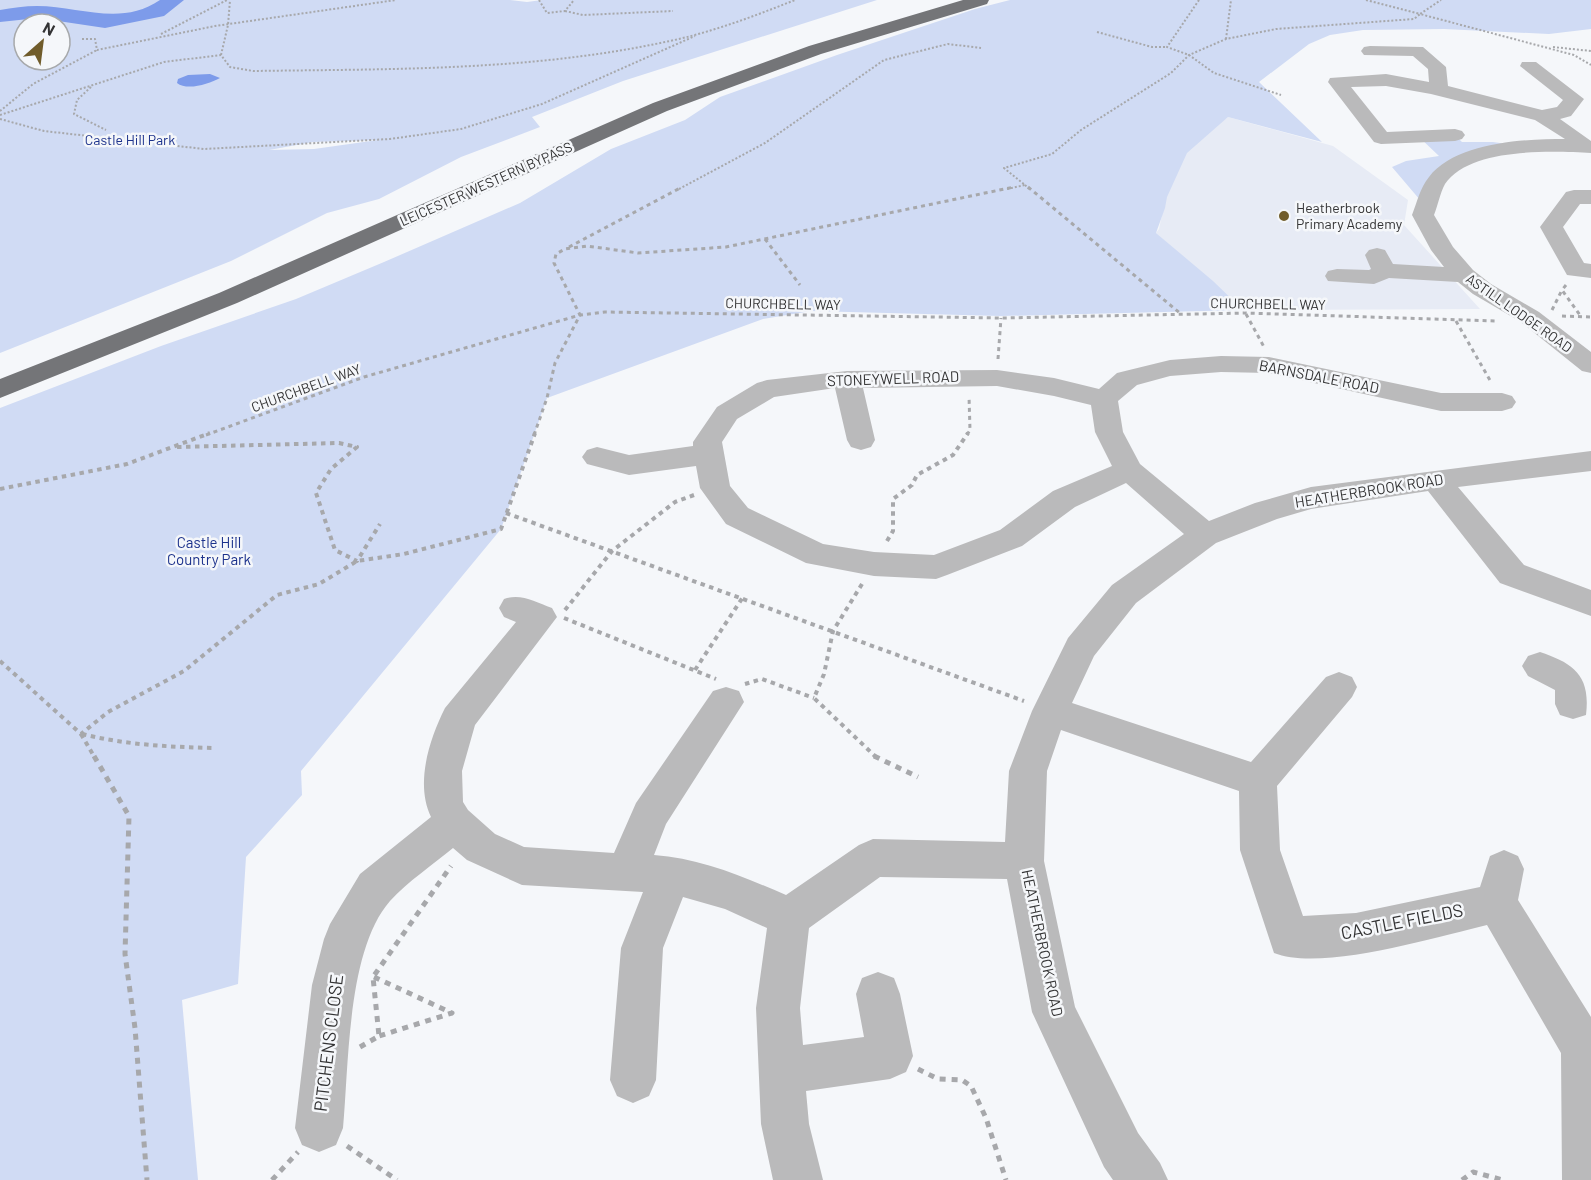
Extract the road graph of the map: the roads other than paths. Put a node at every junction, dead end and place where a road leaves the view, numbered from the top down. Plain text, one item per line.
1 (942, 0) edge
2 (981, 0) edge
3 (1370, 51) dead end
4 (1529, 66) dead end
5 (1439, 90) junction
6 (1542, 116) junction
7 (1455, 135) dead end
8 (1588, 147) edge
9 (1591, 197) edge
10 (1584, 270) edge
11 (1464, 275) junction
12 (1337, 276) dead end
13 (1591, 365) edge
14 (0, 367) edge
15 (847, 379) junction
16 (0, 389) edge
17 (1104, 399) junction
18 (1502, 402) road end
19 (861, 440) dead end
20 (709, 454) junction
21 (597, 457) dead end
22 (1591, 461) edge
23 (1128, 470) junction
24 (1435, 480) junction
25 (1205, 535) junction
26 (1591, 603) edge
27 (516, 608) dead end
28 (1540, 666) dead end
29 (1339, 687) dead end
30 (1579, 688) edge
31 (729, 690) road end
32 (1050, 711) junction
33 (1258, 781) junction
34 (462, 831) junction
35 (1024, 861) junction
36 (626, 873) junction
37 (670, 875) junction
38 (789, 917) junction
39 (878, 994) dead end
40 (782, 1071) junction
41 (633, 1080) dead end
42 (319, 1128) dead end
43 (798, 1180) edge
44 (1143, 1180) edge
45 (1587, 1180) edge

1 - 14 highway, LEICESTER WESTERN BYPASS
2 - 16 highway, LEICESTER WESTERN BYPASS
3 - 5 street
4 - 6 street
5 - 6 street
5 - 7 street
6 - 8 street
8 - 11 street, ASTILL LODGE ROAD
9 - 10 street
11 - 12 street
11 - 13 street, ASTILL LODGE ROAD
15 - 17 street, STONEYWELL ROAD
15 - 19 street
15 - 20 street, STONEYWELL ROAD
17 - 18 street, BARNSDALE ROAD
17 - 23 street
20 - 21 street
20 - 23 street, STONEYWELL ROAD
22 - 24 street, HEATHERBROOK ROAD
23 - 25 street
24 - 25 street, HEATHERBROOK ROAD
24 - 26 street
25 - 32 street, HEATHERBROOK ROAD
27 - 34 street
28 - 30 street
29 - 33 street
31 - 36 street
32 - 33 street
32 - 35 street, HEATHERBROOK ROAD
33 - 45 street, CASTLE FIELDS
34 - 36 street
34 - 42 street, PITCHENS CLOSE
35 - 38 street
35 - 44 street, HEATHERBROOK ROAD
36 - 37 street
37 - 38 street
37 - 41 street
38 - 40 street
39 - 40 street
40 - 43 street

